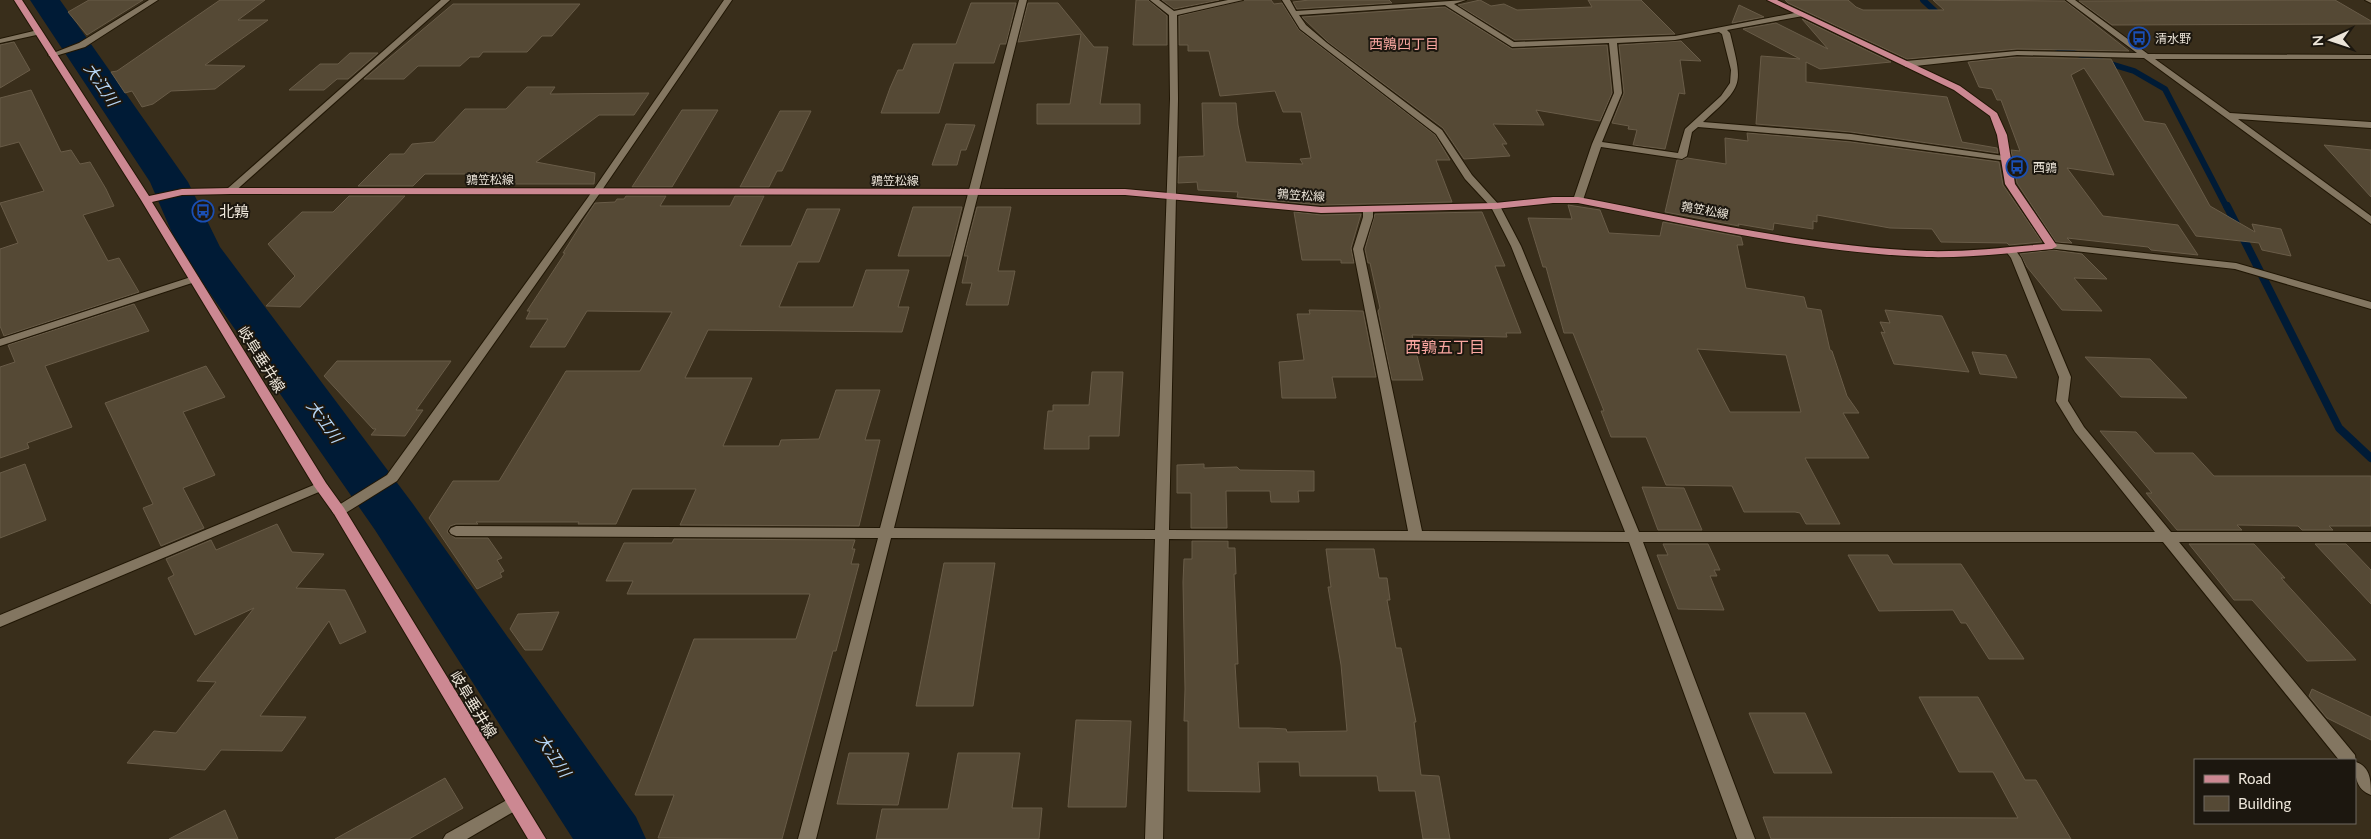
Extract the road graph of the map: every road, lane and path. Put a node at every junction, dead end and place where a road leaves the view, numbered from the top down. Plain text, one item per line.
1 (18, 0) edge
2 (154, 0) edge
3 (446, 0) edge
4 (728, 0) edge
5 (1023, 0) edge
6 (1154, 0) edge
7 (1240, 0) edge
8 (1286, 0) edge
9 (1462, 0) edge
10 (1771, 0) edge
11 (2070, 0) edge
12 (1402, 2) edge
13 (1447, 3) junction
14 (1294, 13) junction
15 (1172, 14) junction
16 (1800, 14) junction
17 (1722, 30) junction
18 (38, 32) junction
19 (0, 41) edge
20 (1613, 41) junction
21 (57, 53) junction
22 (2145, 56) junction
23 (2371, 57) edge
24 (1906, 64) junction
25 (2228, 116) junction
26 (1696, 124) junction
27 (2371, 125) edge
28 (1597, 144) junction
29 (2004, 159) junction
30 (230, 191) junction
31 (596, 192) junction
32 (972, 192) junction
33 (1171, 196) junction
34 (146, 200) junction
35 (1578, 200) junction
36 (1495, 206) junction
37 (1368, 209) junction
38 (2371, 221) edge
39 (2052, 246) junction
40 (2010, 250) junction
41 (194, 280) junction
42 (2371, 306) edge
43 (0, 343) edge
44 (321, 486) junction
45 (339, 511) junction
46 (456, 531) dead end
47 (884, 535) junction
48 (1162, 535) junction
49 (1416, 535) junction
50 (2165, 536) junction
51 (1634, 537) junction
52 (2371, 537) edge
53 (0, 621) edge
54 (2348, 759) edge
55 (2356, 769) edge
56 (2371, 788) edge
57 (514, 803) junction
58 (452, 839) edge
59 (537, 839) edge
60 (807, 839) edge
61 (1154, 839) edge
62 (1746, 839) edge

1 - 18 main road, 岐阜垂井線
2 - 21 street
3 - 30 street
4 - 31 street
5 - 32 street
6 - 15 street
7 - 15 street
8 - 14 street
9 - 13 street
10 - 16 main road
11 - 22 street
12 - 13 street
12 - 14 street
13 - 20 street
14 - 36 street
15 - 33 street
16 - 17 street
16 - 24 main road
17 - 20 street
17 - 26 street
18 - 19 street
18 - 21 main road, 岐阜垂井線
20 - 28 street
21 - 34 main road, 岐阜垂井線
22 - 23 street
22 - 24 street
22 - 25 street
24 - 29 main road
25 - 27 street
25 - 38 street
26 - 28 street
26 - 29 street
28 - 35 street
29 - 39 main road
30 - 31 main road, 鶉笠松線
30 - 34 main road, 鶉笠松線
31 - 32 main road, 鶉笠松線
31 - 45 street
32 - 33 main road, 鶉笠松線
32 - 47 street
33 - 37 main road, 鶉笠松線
33 - 48 street
34 - 41 main road, 岐阜垂井線
35 - 36 main road, 鶉笠松線
35 - 40 main road, 鶉笠松線
36 - 37 main road, 鶉笠松線
36 - 51 street
37 - 49 street
39 - 40 main road, 鶉笠松線
39 - 42 street
40 - 50 street
41 - 43 street
41 - 44 main road, 岐阜垂井線
44 - 45 main road, 岐阜垂井線
44 - 53 street
45 - 57 main road, 岐阜垂井線
46 - 47 street
47 - 48 street
47 - 60 street
48 - 49 street
48 - 61 street
49 - 51 street
50 - 51 street
50 - 52 street
50 - 54 street
51 - 62 street
55 - 56 street
57 - 58 street
57 - 59 main road, 岐阜垂井線

